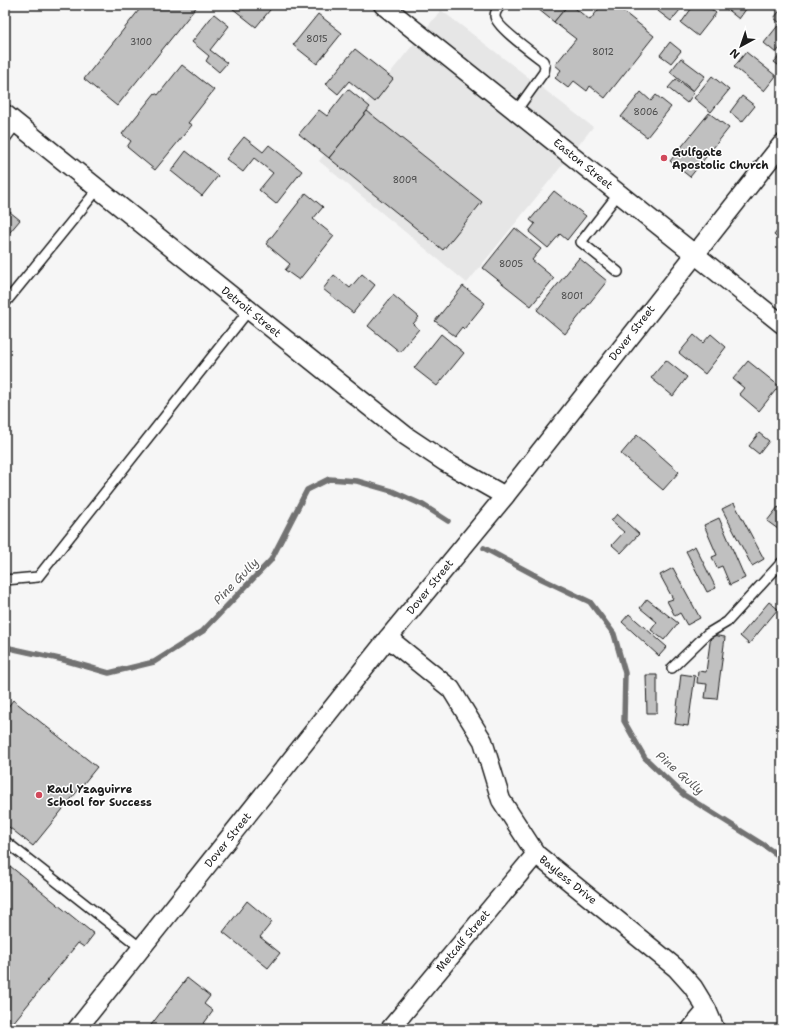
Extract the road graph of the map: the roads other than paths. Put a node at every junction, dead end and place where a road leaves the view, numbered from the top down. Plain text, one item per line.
1 (383, 5) edge
2 (500, 5) edge
3 (516, 111) junction
4 (11, 119) edge
5 (5, 139) edge
6 (782, 144) edge
7 (98, 189) junction
8 (620, 193) junction
9 (695, 253) junction
10 (618, 272) dead end
11 (6, 302) edge
12 (249, 310) junction
13 (782, 324) edge
14 (505, 496) junction
15 (782, 562) edge
16 (5, 580) edge
17 (388, 638) junction
18 (672, 668) dead end
19 (5, 841) edge
20 (536, 854) junction
21 (141, 948) junction
22 (707, 1010) junction
23 (77, 1029) edge
24 (390, 1029) edge
25 (691, 1029) edge
26 (715, 1029) edge

1 - 3 street, Easton Street
2 - 3 lane
3 - 8 street, Easton Street
4 - 5 lane
4 - 7 street, Detroit Street
6 - 9 street, Dover Street
7 - 11 lane
7 - 12 street, Detroit Street
8 - 9 street, Easton Street
8 - 10 lane
9 - 13 street, Easton Street
9 - 14 street, Dover Street
12 - 14 street, Detroit Street
12 - 16 lane
14 - 17 street, Dover Street
15 - 18 lane
17 - 20 street, Bayless Drive
17 - 21 street, Dover Street
19 - 21 lane
20 - 22 street, Bayless Drive
20 - 24 street, Metcalf Street
21 - 23 street, Dover Street
22 - 25 street
22 - 26 street, Bayless Drive

